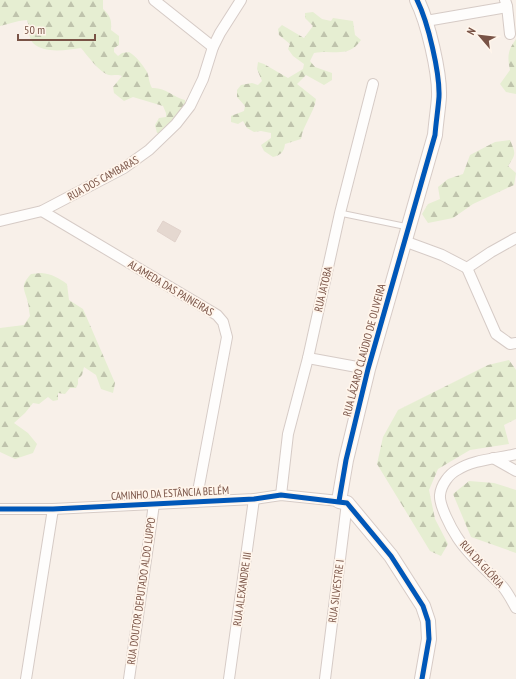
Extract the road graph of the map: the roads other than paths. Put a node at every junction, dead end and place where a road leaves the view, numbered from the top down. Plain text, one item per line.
1 (154, 0) edge
2 (240, 0) edge
3 (417, 0) edge
4 (506, 4) edge
5 (426, 21) junction
6 (510, 34) dead end
7 (213, 47) junction
8 (373, 84) dead end
9 (42, 210) junction
10 (340, 213) junction
11 (0, 221) edge
12 (408, 227) junction
13 (516, 238) edge
14 (404, 241) junction
15 (467, 268) junction
16 (516, 343) edge
17 (308, 358) junction
18 (368, 369) junction
19 (516, 454) edge
20 (493, 458) junction
21 (516, 471) edge
22 (281, 495) junction
23 (254, 499) junction
24 (196, 502) junction
25 (343, 502) junction
26 (154, 504) junction
27 (0, 509) edge
28 (53, 509) junction
29 (516, 608) edge
30 (26, 679) edge
31 (129, 679) edge
32 (229, 679) edge
33 (325, 679) edge
34 (422, 679) edge

1 - 7 street
2 - 7 street, RUA DOS CAMBARAS
3 - 5 street, RUA LÁZARO CLAÚDIO DE OLIVEIRA
4 - 5 street
4 - 6 street
5 - 12 street, RUA LÁZARO CLAÚDIO DE OLIVEIRA
7 - 9 street, RUA DOS CAMBARAS
8 - 10 street, RUA JATOBA
9 - 11 street, RUA DOS CAMBARAS
9 - 24 street, ALAMEDA DAS PAINEIRAS
10 - 12 lane
10 - 17 street, RUA JATOBA
12 - 14 street, RUA LÁZARO CLAÚDIO DE OLIVEIRA
13 - 15 street
14 - 15 street
14 - 18 street, RUA LÁZARO CLAÚDIO DE OLIVEIRA
15 - 16 street
17 - 18 street
17 - 22 street, RUA JATOBA
18 - 25 street, RUA LÁZARO CLAÚDIO DE OLIVEIRA
19 - 20 street, RUA DA GLÓRIA
20 - 21 street
20 - 29 street, RUA DA GLÓRIA
22 - 23 street, CAMINHO DA ESTÂNCIA BELÉM
22 - 25 street, CAMINHO DA ESTÂNCIA BELÉM
23 - 24 street, CAMINHO DA ESTÂNCIA BELÉM
23 - 32 street, RUA ALEXANDRE III
24 - 26 street, CAMINHO DA ESTÂNCIA BELÉM
25 - 33 street, RUA SILVESTRE I
25 - 34 street
26 - 28 street, CAMINHO DA ESTÂNCIA BELÉM
26 - 31 street, RUA DOUTOR DEPUTADO ALDO LUPPO
27 - 28 street, CAMINHO DA ESTÂNCIA BELÉM
28 - 30 street

